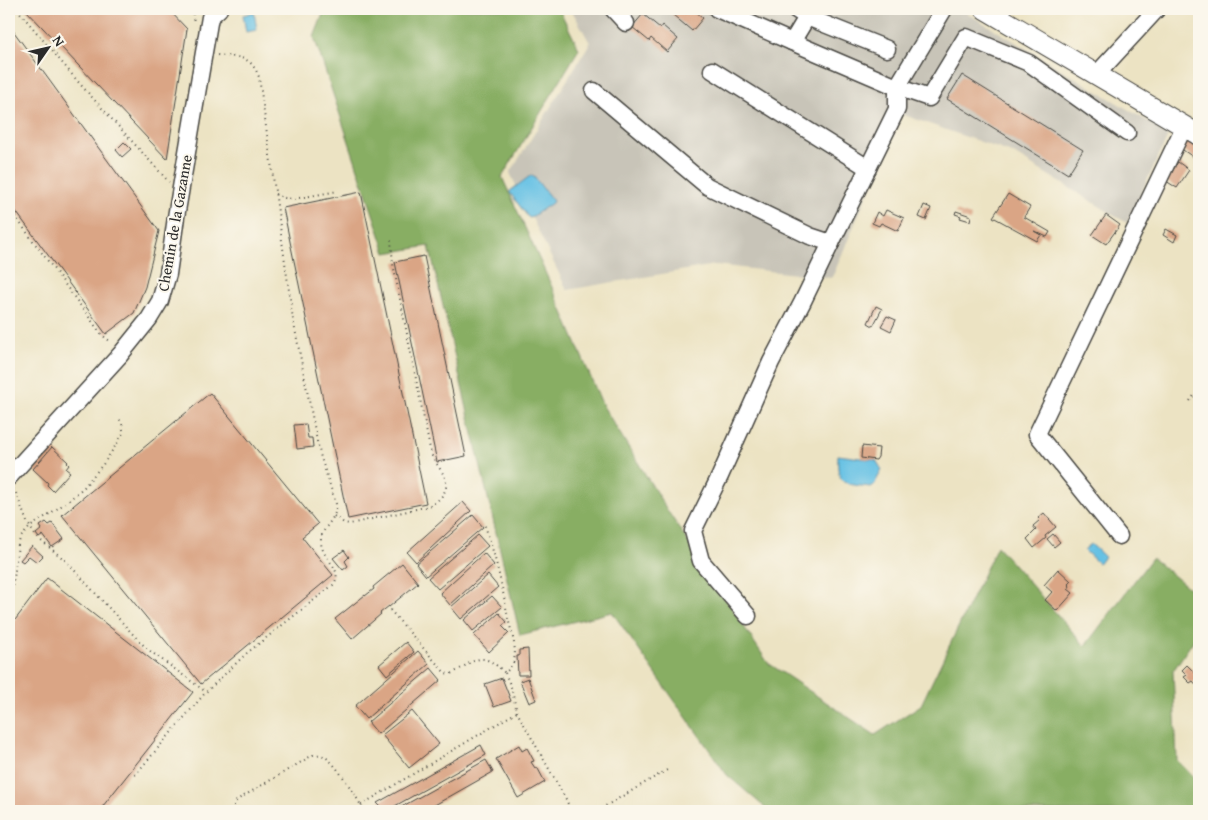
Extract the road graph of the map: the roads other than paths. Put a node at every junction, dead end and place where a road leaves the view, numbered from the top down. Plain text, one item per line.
1 (220, 9) edge
2 (613, 9) edge
3 (717, 9) edge
4 (944, 9) edge
5 (986, 9) edge
6 (1157, 9) edge
7 (801, 13) edge
8 (626, 23) dead end
9 (792, 42) junction
10 (887, 49) dead end
11 (712, 70) dead end
12 (1097, 74) junction
13 (897, 87) junction
14 (594, 91) dead end
15 (1192, 131) edge
16 (1127, 133) dead end
17 (868, 168) junction
18 (831, 243) junction
19 (9, 477) edge
20 (1119, 536) dead end
21 (748, 616) dead end

1 - 19 street, Chemin de la Gazanne
2 - 8 street
3 - 9 street
4 - 13 street
5 - 12 main road
6 - 12 street
7 - 9 street
7 - 10 street
9 - 13 street
11 - 17 street
12 - 15 main road
13 - 16 street
13 - 17 street
14 - 18 street
15 - 20 street
17 - 18 street
18 - 21 street

